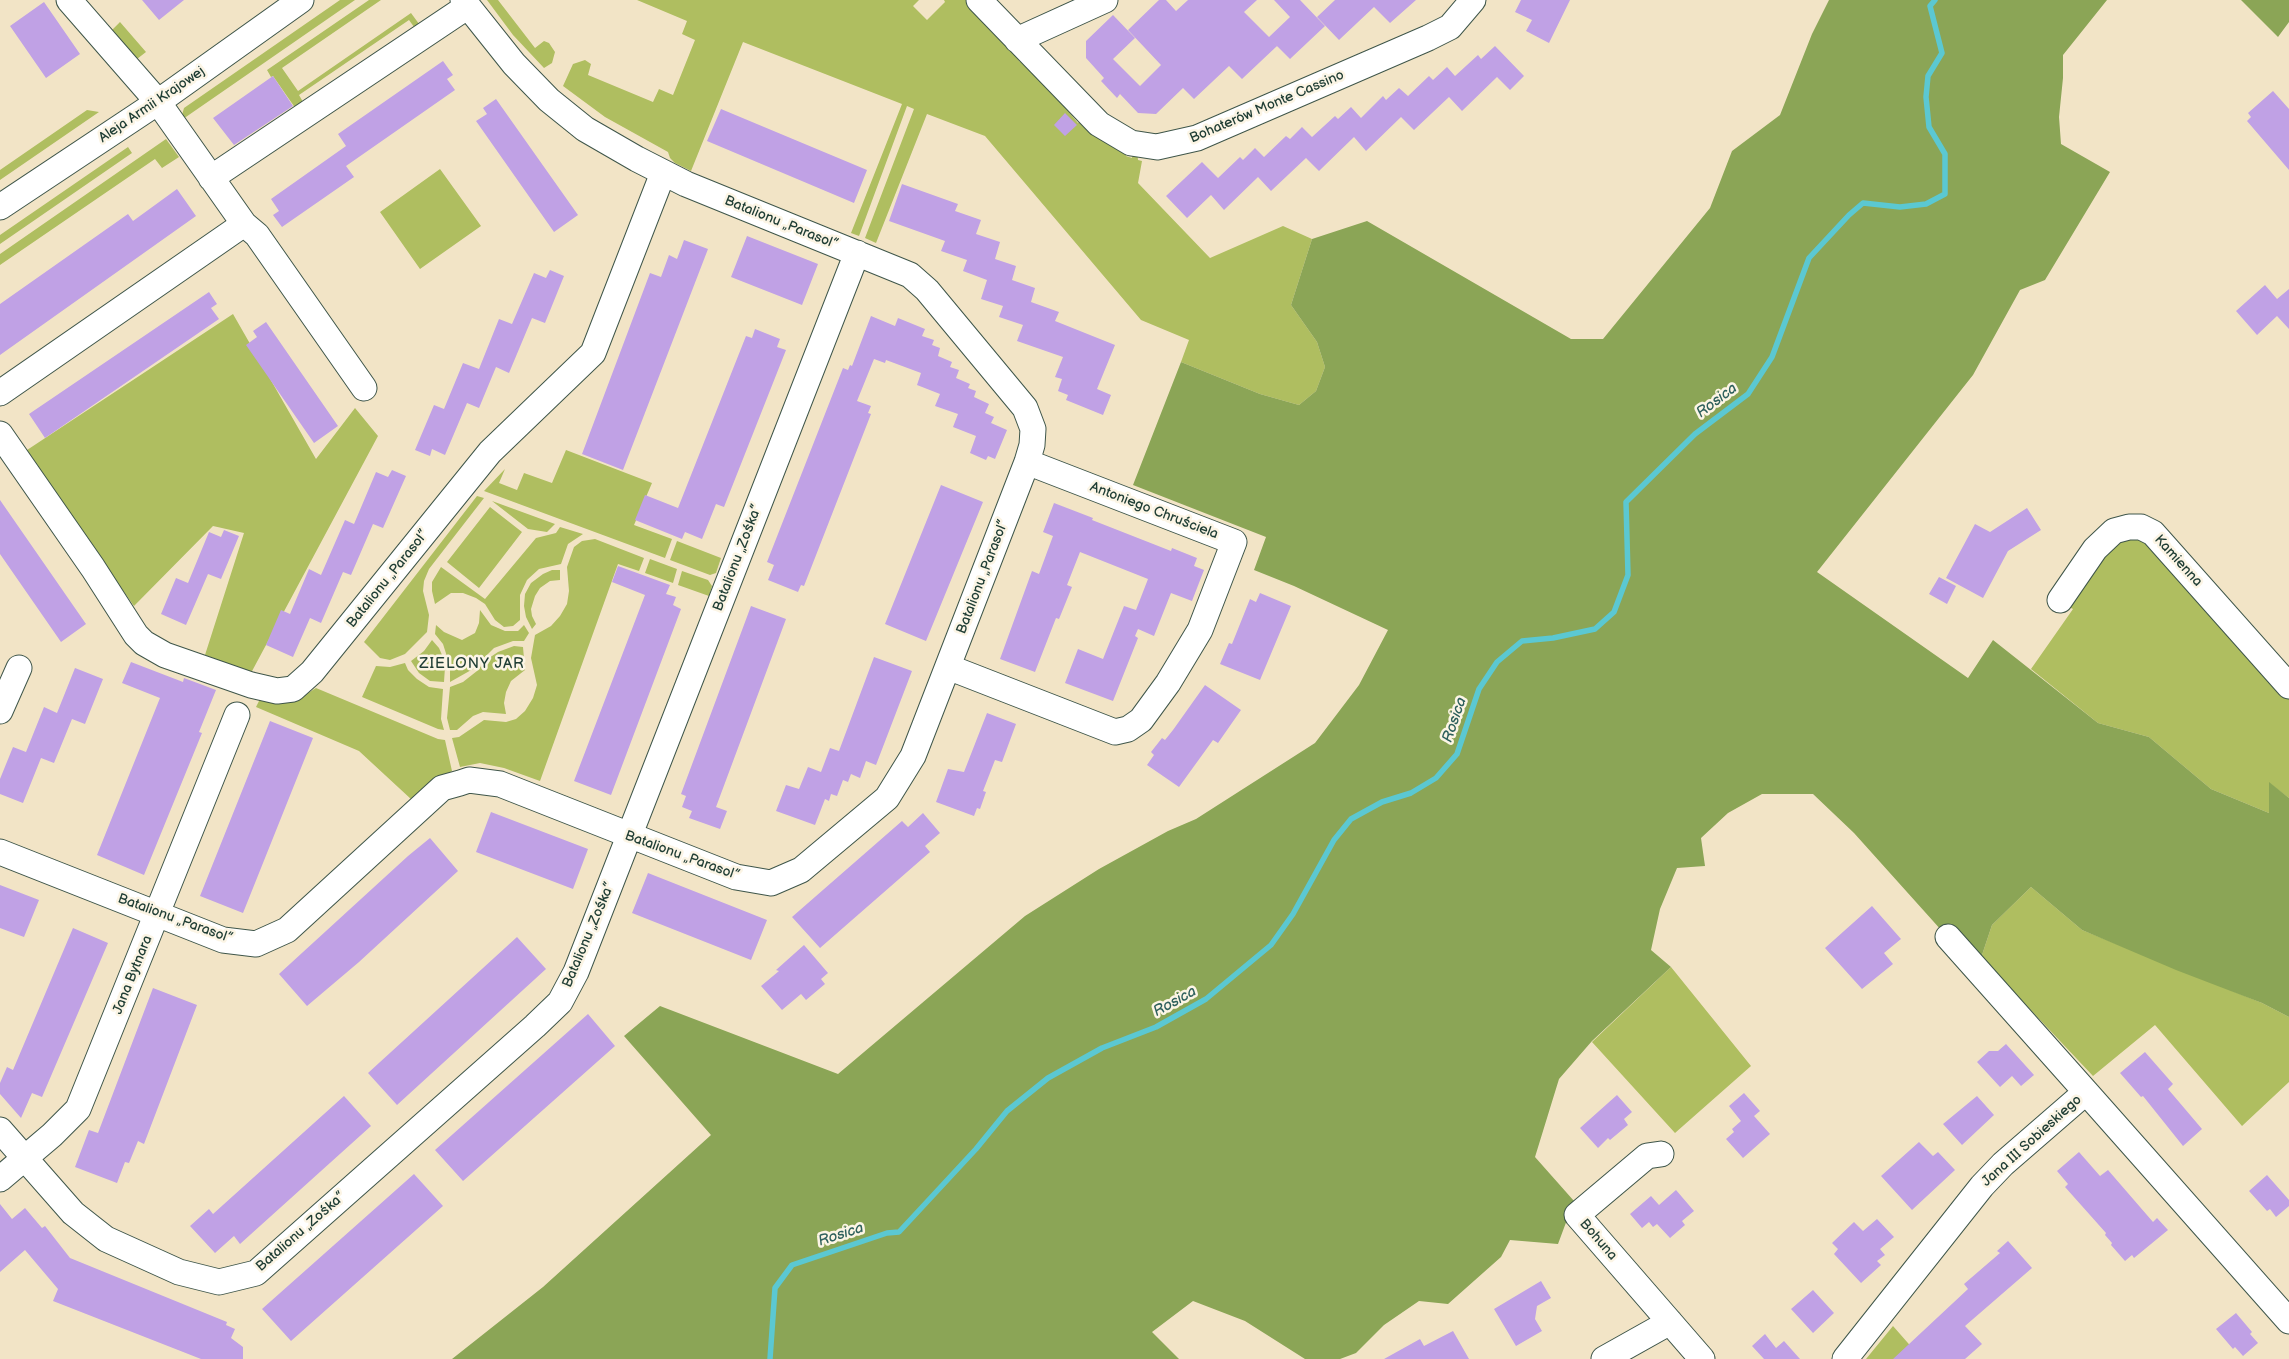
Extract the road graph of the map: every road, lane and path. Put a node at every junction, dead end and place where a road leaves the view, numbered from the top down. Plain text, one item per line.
1 (69, 0) edge
2 (301, 0) edge
3 (979, 0) edge
4 (1105, 0) edge
5 (1473, 0) edge
6 (465, 3) edge
7 (1017, 40) junction
8 (158, 102) junction
9 (663, 173) junction
10 (211, 178) junction
11 (0, 207) edge
12 (244, 224) junction
13 (857, 253) junction
14 (364, 388) dead end
15 (0, 393) edge
16 (0, 434) edge
17 (1027, 462) junction
18 (2060, 600) dead end
19 (948, 667) junction
20 (18, 668) dead end
21 (2289, 686) edge
22 (0, 711) edge
23 (237, 716) dead end
24 (629, 836) junction
25 (0, 852) edge
26 (158, 913) junction
27 (1948, 937) dead end
28 (2086, 1092) junction
29 (0, 1130) edge
30 (1661, 1154) dead end
31 (25, 1158) junction
32 (0, 1179) edge
33 (2289, 1321) edge
34 (1670, 1322) junction
35 (1604, 1359) edge
36 (1702, 1359) edge
37 (1845, 1359) edge

1 - 8 street
2 - 8 street, Aleja Armii Krajowej
3 - 7 street, Bohaterów Monte Cassino
4 - 7 street
5 - 7 street, Bohaterów Monte Cassino
6 - 9 street, Batalionu „Parasol”
6 - 10 street
8 - 10 street
8 - 11 street, Aleja Armii Krajowej
9 - 13 street, Batalionu „Parasol”
9 - 16 street, Batalionu „Parasol”
10 - 12 street
12 - 14 street
12 - 15 street
13 - 17 street, Batalionu „Parasol”
13 - 24 street, Batalionu „Zośka”
17 - 19 street, Batalionu „Parasol”
17 - 19 street, Antoniego Chruściela
18 - 21 street, Kamienna
19 - 24 street, Batalionu „Parasol”
20 - 22 street
23 - 26 street, Jana Bytnara
24 - 26 street, Batalionu „Parasol”
24 - 31 street, Batalionu „Zośka”
25 - 26 street, Batalionu „Parasol”
26 - 31 street, Jana Bytnara
27 - 28 street
28 - 33 street, Jana III Sobieskiego
28 - 37 street, Jana III Sobieskiego
29 - 31 street, Batalionu „Zośka”
30 - 34 street, Bohuna
31 - 32 street, Jana Bytnara
34 - 35 street
34 - 36 street, Bohuna

